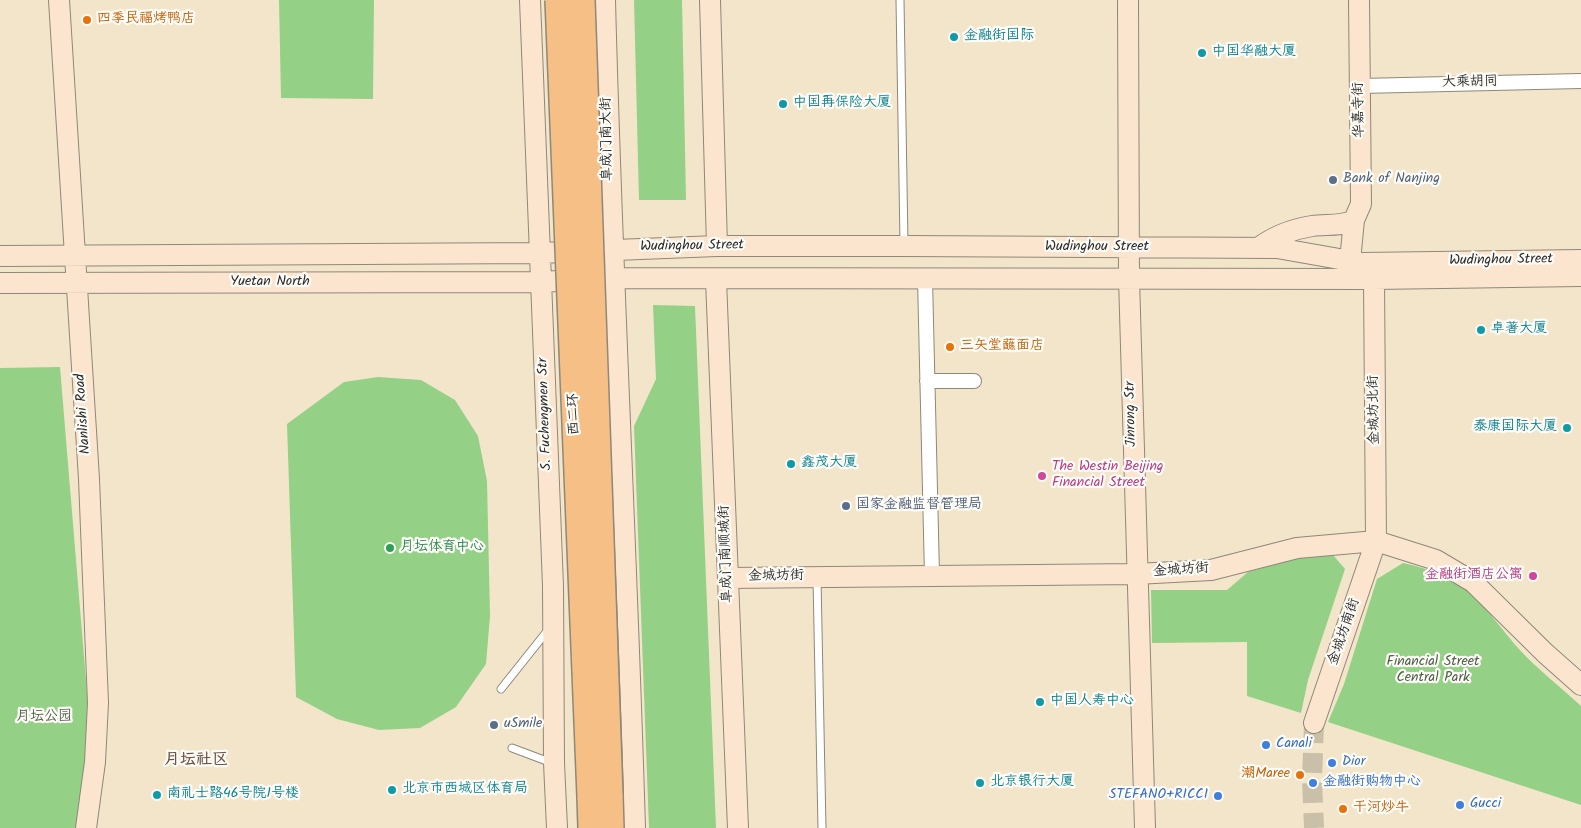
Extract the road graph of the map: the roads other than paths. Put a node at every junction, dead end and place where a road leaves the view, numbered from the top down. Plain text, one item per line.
1 (59, 0) edge
2 (530, 0) edge
3 (558, 0) edge
4 (582, 0) edge
5 (605, 0) edge
6 (710, 0) edge
7 (900, 0) edge
8 (1128, 0) edge
9 (1359, 0) edge
10 (1581, 81) edge
11 (1360, 86) junction
12 (609, 186) junction
13 (538, 188) junction
14 (1354, 220) junction
15 (716, 246) junction
16 (904, 246) junction
17 (1129, 248) junction
18 (1258, 248) junction
19 (613, 249) junction
20 (539, 253) junction
21 (74, 255) junction
22 (0, 256) edge
23 (1581, 260) edge
24 (1350, 261) junction
25 (1581, 276) edge
26 (614, 278) junction
27 (1129, 278) junction
28 (925, 279) junction
29 (1374, 279) junction
30 (716, 280) junction
31 (540, 282) junction
32 (0, 283) edge
33 (75, 284) junction
34 (927, 381) junction
35 (974, 381) dead end
36 (1376, 542) junction
37 (1136, 574) junction
38 (932, 575) junction
39 (817, 577) junction
40 (728, 578) junction
41 (553, 624) junction
42 (1581, 685) edge
43 (501, 688) dead end
44 (1314, 723) tunnel mouth
45 (512, 748) dead end
46 (554, 763) junction
47 (86, 828) edge
48 (557, 828) edge
49 (591, 828) edge
50 (611, 828) edge
51 (635, 828) edge
52 (738, 828) edge
53 (822, 828) edge
54 (1145, 828) edge

1 - 21 street, Nanlishi Road
2 - 13 street, S. Fuchengmen Str
3 - 49 highway, 西二环, bridge
4 - 50 highway, 西二环, bridge
5 - 12 street, 阜成门南大街
6 - 15 street
7 - 16 lane
8 - 17 street, Jinrong Str
9 - 11 street, 华嘉寺街
10 - 11 street, 大乘胡同
11 - 14 street, 华嘉寺街
12 - 13 street
12 - 19 street, 阜成门南大街
13 - 20 street, S. Fuchengmen Str
14 - 18 street
14 - 24 street, 华嘉寺街
15 - 16 street, Wudinghou Street
15 - 19 street, Wudinghou Street
16 - 17 street, Wudinghou Street
17 - 18 street, Wudinghou Street
17 - 27 street, Jinrong Str
18 - 24 street, Wudinghou Street
19 - 20 street, Wudinghou Street
19 - 26 street, 阜成门南大街
20 - 21 street, Yuetan North
20 - 31 street, S. Fuchengmen Str
21 - 22 street, Yuetan North
21 - 33 street, Nanlishi Road
23 - 24 street, Wudinghou Street
25 - 29 street, Wudinghou Street
26 - 30 street, Wudinghou Street
26 - 31 street, Yuetan North
26 - 51 street
27 - 28 street, Wudinghou Street
27 - 29 street, Wudinghou Street
27 - 37 street, Jinrong Str
28 - 30 street, Wudinghou Street
28 - 34 street
29 - 36 street, 金城坊北街
30 - 40 street, 阜成门南顺城街
31 - 33 street, Yuetan North
31 - 41 street, S. Fuchengmen Str
32 - 33 street, Yuetan North
33 - 47 street, Nanlishi Road
34 - 35 street
34 - 38 street
36 - 37 street, 金城坊街
36 - 42 street, 金城坊街
36 - 44 street, 金城坊南街
37 - 38 street, 金城坊街
37 - 54 street, Jinrong Str
38 - 39 street, 金城坊街
39 - 40 street, 金城坊街
39 - 53 lane
40 - 52 street, 阜成门南顺城街
41 - 43 lane
41 - 46 street, S. Fuchengmen Str
45 - 46 lane
46 - 48 street, S. Fuchengmen Str

